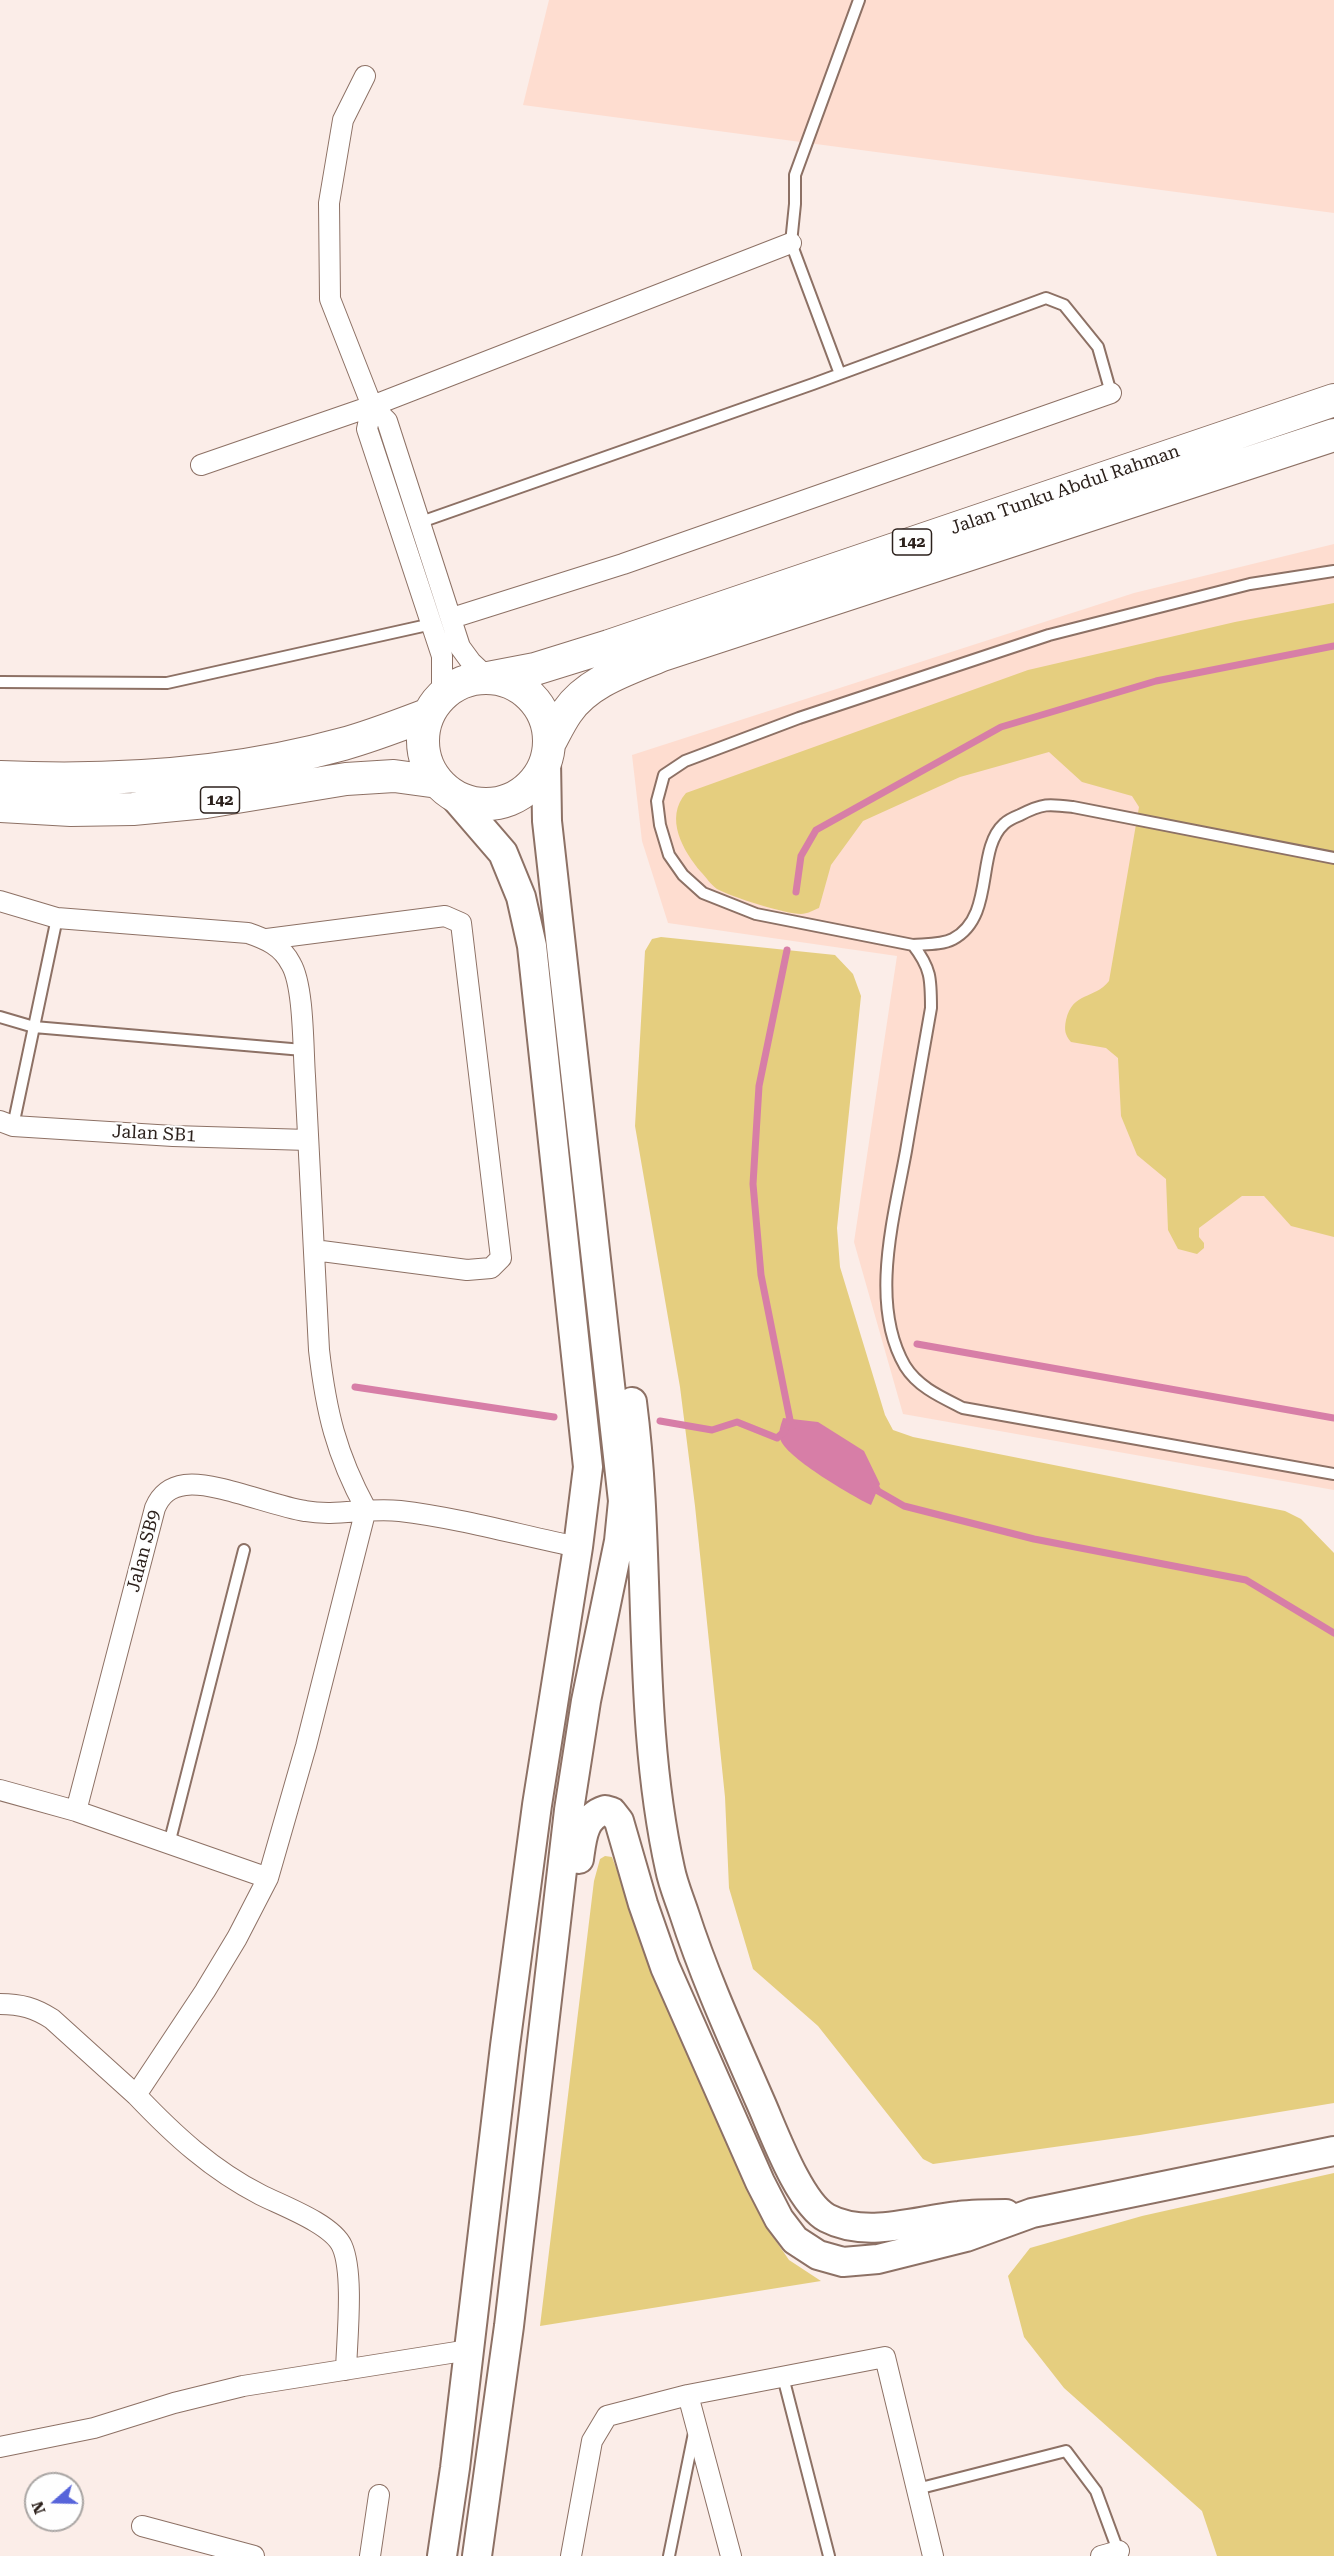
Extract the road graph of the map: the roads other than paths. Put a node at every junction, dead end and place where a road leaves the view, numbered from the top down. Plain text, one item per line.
1 (859, 0) edge
2 (364, 76) dead end
3 (791, 243) junction
4 (840, 374) junction
5 (1111, 393) joint
6 (1334, 400) edge
7 (372, 406) junction
8 (1334, 435) edge
9 (201, 465) dead end
10 (421, 522) junction
11 (1334, 571) edge
12 (452, 618) junction
13 (432, 624) junction
14 (488, 678) junction
15 (0, 682) edge
16 (435, 707) junction
17 (547, 752) junction
18 (0, 777) edge
19 (445, 789) junction
20 (0, 806) edge
21 (1334, 858) edge
22 (0, 901) edge
23 (57, 918) junction
24 (267, 939) junction
25 (912, 945) junction
26 (0, 1017) edge
27 (34, 1027) junction
28 (303, 1050) junction
29 (7, 1124) edge
30 (308, 1140) junction
31 (588, 1180) junction
32 (314, 1250) junction
33 (1334, 1473) edge
34 (366, 1509) junction
35 (578, 1547) junction
36 (244, 1550) dead end
37 (0, 1790) edge
38 (76, 1811) junction
39 (169, 1844) junction
40 (268, 1878) junction
41 (0, 2004) edge
42 (136, 2095) junction
43 (1334, 2151) edge
44 (1032, 2213) junction
45 (509, 2326) junction
46 (469, 2350) junction
47 (346, 2370) junction
48 (783, 2377) junction
49 (688, 2395) junction
50 (696, 2424) junction
51 (0, 2447) edge
52 (917, 2489) junction
53 (379, 2495) dead end
54 (142, 2526) dead end
55 (1113, 2554) edge
56 (254, 2556) edge
57 (370, 2556) edge
58 (442, 2556) edge
59 (477, 2556) edge
60 (571, 2556) edge
61 (669, 2556) edge
62 (731, 2556) edge
63 (829, 2556) edge
64 (933, 2556) edge

1 - 3 lane
2 - 7 street
3 - 4 lane
3 - 7 street
4 - 5 lane
4 - 10 lane
5 - 12 street
6 - 14 main road, Jalan Tunku Abdul Rahman / 142
7 - 9 street
7 - 10 street
7 - 13 street
8 - 17 main road, Jalan Tunku Abdul Rahman / 142
10 - 12 street
11 - 25 lane
12 - 14 street
13 - 15 lane
13 - 16 street
14 - 16 main road, 142
14 - 17 main road
16 - 18 main road, 142
16 - 19 main road
17 - 19 main road, 142
17 - 31 main road
19 - 20 main road, 142
19 - 35 main road
21 - 25 lane
22 - 23 street
23 - 24 street
23 - 27 lane
24 - 28 street
24 - 32 street
25 - 33 lane
26 - 27 lane
27 - 28 lane
27 - 29 lane
28 - 30 street
29 - 30 street, Jalan SB1
30 - 32 street
31 - 44 main road
31 - 45 main road
32 - 34 street
34 - 35 street
34 - 38 street, Jalan SB9
34 - 40 street
35 - 46 main road
36 - 39 lane
37 - 38 street
38 - 39 street
39 - 40 street
40 - 42 street
41 - 42 street
42 - 47 street
43 - 44 main road
44 - 45 main road
45 - 59 main road
46 - 47 street
46 - 58 main road
47 - 51 street
48 - 49 street
48 - 52 street
48 - 63 lane
49 - 50 street
49 - 60 street
50 - 61 lane
50 - 62 street
52 - 55 lane
52 - 64 street
53 - 57 street
54 - 56 street

